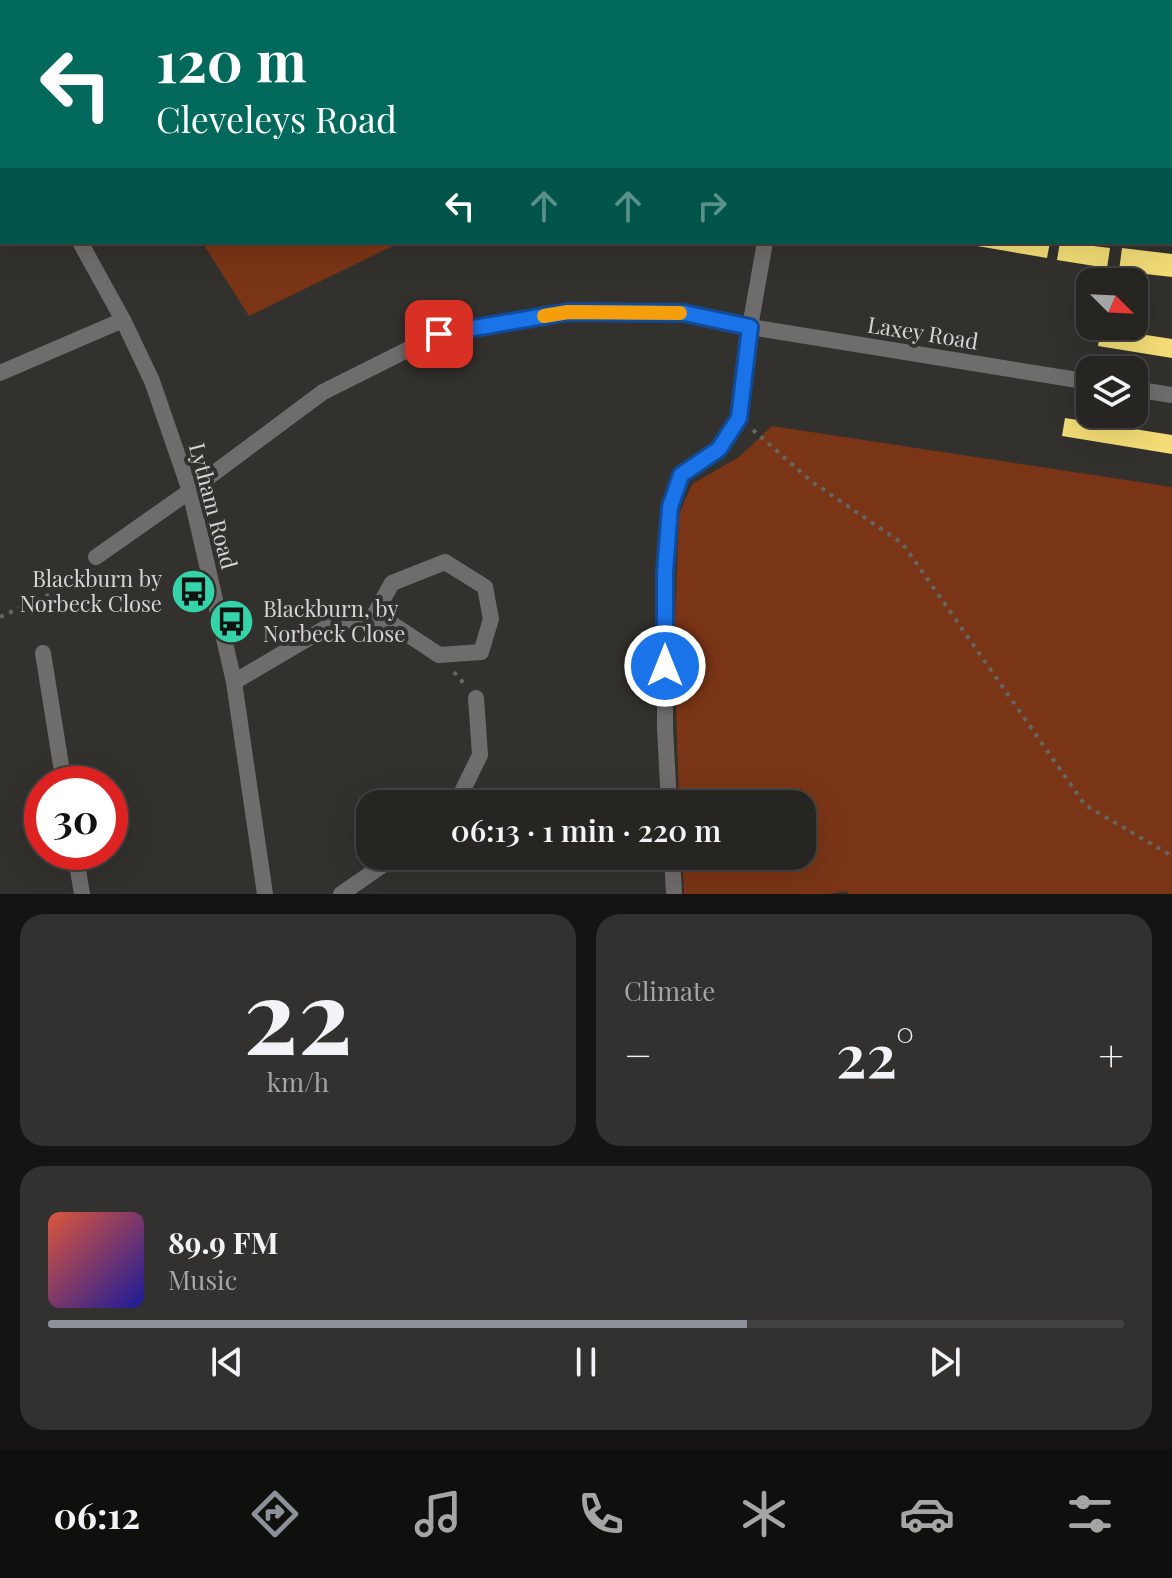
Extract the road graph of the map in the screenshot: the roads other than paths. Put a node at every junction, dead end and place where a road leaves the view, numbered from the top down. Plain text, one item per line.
1 (81, 244) edge
2 (765, 244) edge
3 (123, 320) junction
4 (750, 327) junction
5 (0, 373) edge
6 (1076, 380) edge
7 (1148, 391) edge
8 (1172, 395) edge
9 (190, 491) junction
10 (96, 557) road end
11 (373, 617) junction
12 (43, 653) dead end
13 (234, 682) junction
14 (476, 698) road end
15 (61, 766) edge
16 (463, 790) edge
17 (668, 790) edge
18 (78, 870) edge
19 (376, 870) edge
20 (673, 870) edge
21 (82, 894) edge
22 (265, 894) edge
23 (341, 894) edge
24 (674, 894) edge

1 - 3 street, Lytham Road
2 - 4 street
3 - 5 street
3 - 9 street, Lytham Road
4 - 6 street, Laxey Road
4 - 9 street, Laxey Road
4 - 17 street
7 - 8 street
9 - 10 street, Laxey Road
9 - 13 street, Lytham Road
11 - 11 street
11 - 13 street
12 - 15 street
13 - 22 street, Lytham Road
14 - 16 street
18 - 21 street
19 - 23 street
20 - 24 street

